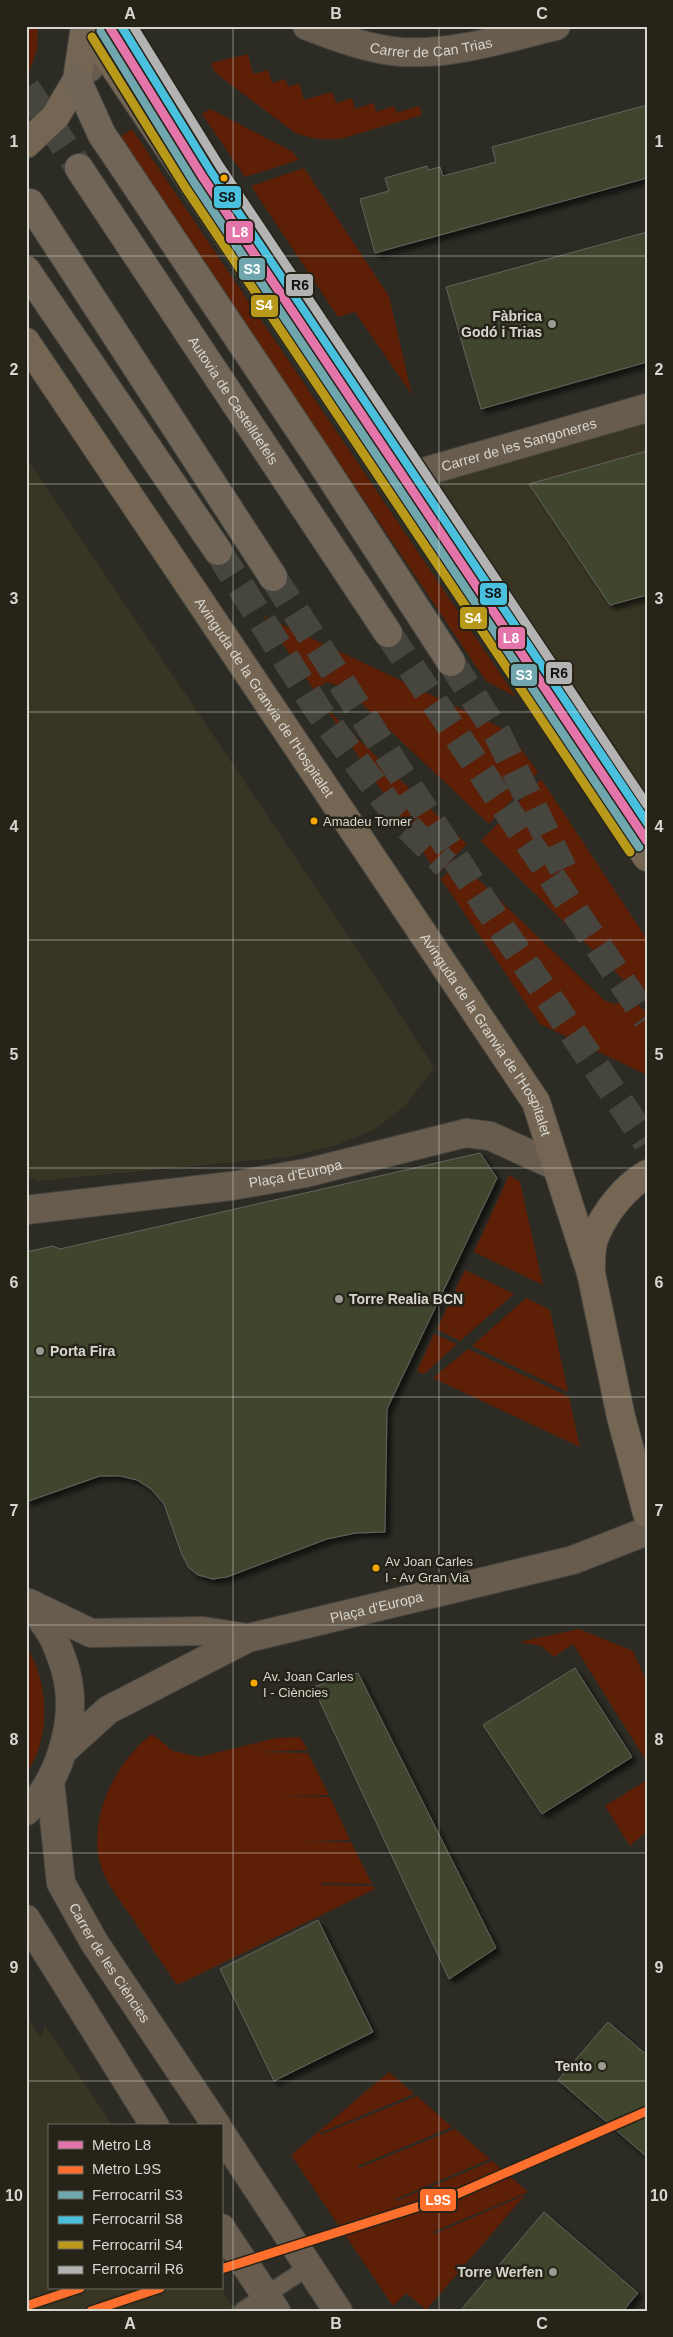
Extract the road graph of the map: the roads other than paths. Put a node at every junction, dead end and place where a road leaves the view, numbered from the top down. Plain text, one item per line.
1 (86, 26) edge
2 (126, 26) edge
3 (307, 26) edge
4 (556, 26) edge
5 (104, 53) junction
6 (77, 80) junction
7 (26, 144) edge
8 (79, 168) tunnel mouth
9 (30, 203) dead end
10 (26, 270) edge
11 (26, 342) edge
12 (647, 408) edge
13 (392, 481) junction
14 (218, 551) tunnel mouth
15 (273, 577) tunnel mouth
16 (388, 632) tunnel mouth
17 (451, 662) tunnel mouth
18 (646, 854) edge
19 (556, 1166) junction
20 (647, 1174) edge
21 (26, 1210) edge
22 (590, 1273) junction
23 (647, 1513) edge
24 (647, 1531) edge
25 (28, 1602) edge
26 (248, 1638) junction
27 (64, 1750) junction
28 (50, 1781) junction
29 (26, 1811) edge
30 (26, 1919) edge
31 (154, 2124) edge
32 (216, 2124) edge
33 (222, 2134) edge
34 (222, 2230) edge
35 (310, 2266) junction
36 (271, 2303) edge
37 (242, 2311) edge
38 (338, 2311) edge

1 - 5 main road
1 - 6 main road
2 - 5 street
3 - 4 street, Carrer de Can Trias
5 - 6 street
5 - 13 main road
6 - 7 main road
6 - 17 highway
8 - 16 highway, Autovia de Castelldefels
9 - 15 highway
10 - 14 highway
11 - 19 main road, Avinguda de la Granvia de l'Hospitalet
12 - 13 street, Carrer de les Sangoneres
13 - 18 main road
19 - 21 street, Plaça d'Europa
19 - 22 main road, Avinguda de la Granvia de l'Hospitalet
20 - 22 main road
22 - 23 main road
24 - 26 street, Plaça d'Europa
25 - 26 street, Plaça d'Europa
25 - 27 street, Plaça d'Europa
26 - 27 street, Plaça d'Europa
27 - 28 street, Plaça d'Europa
28 - 29 street, Plaça d'Europa
28 - 32 street, Carrer de les Ciències
30 - 31 street
33 - 35 street
34 - 36 street
35 - 36 lane
35 - 38 street
36 - 37 lane

